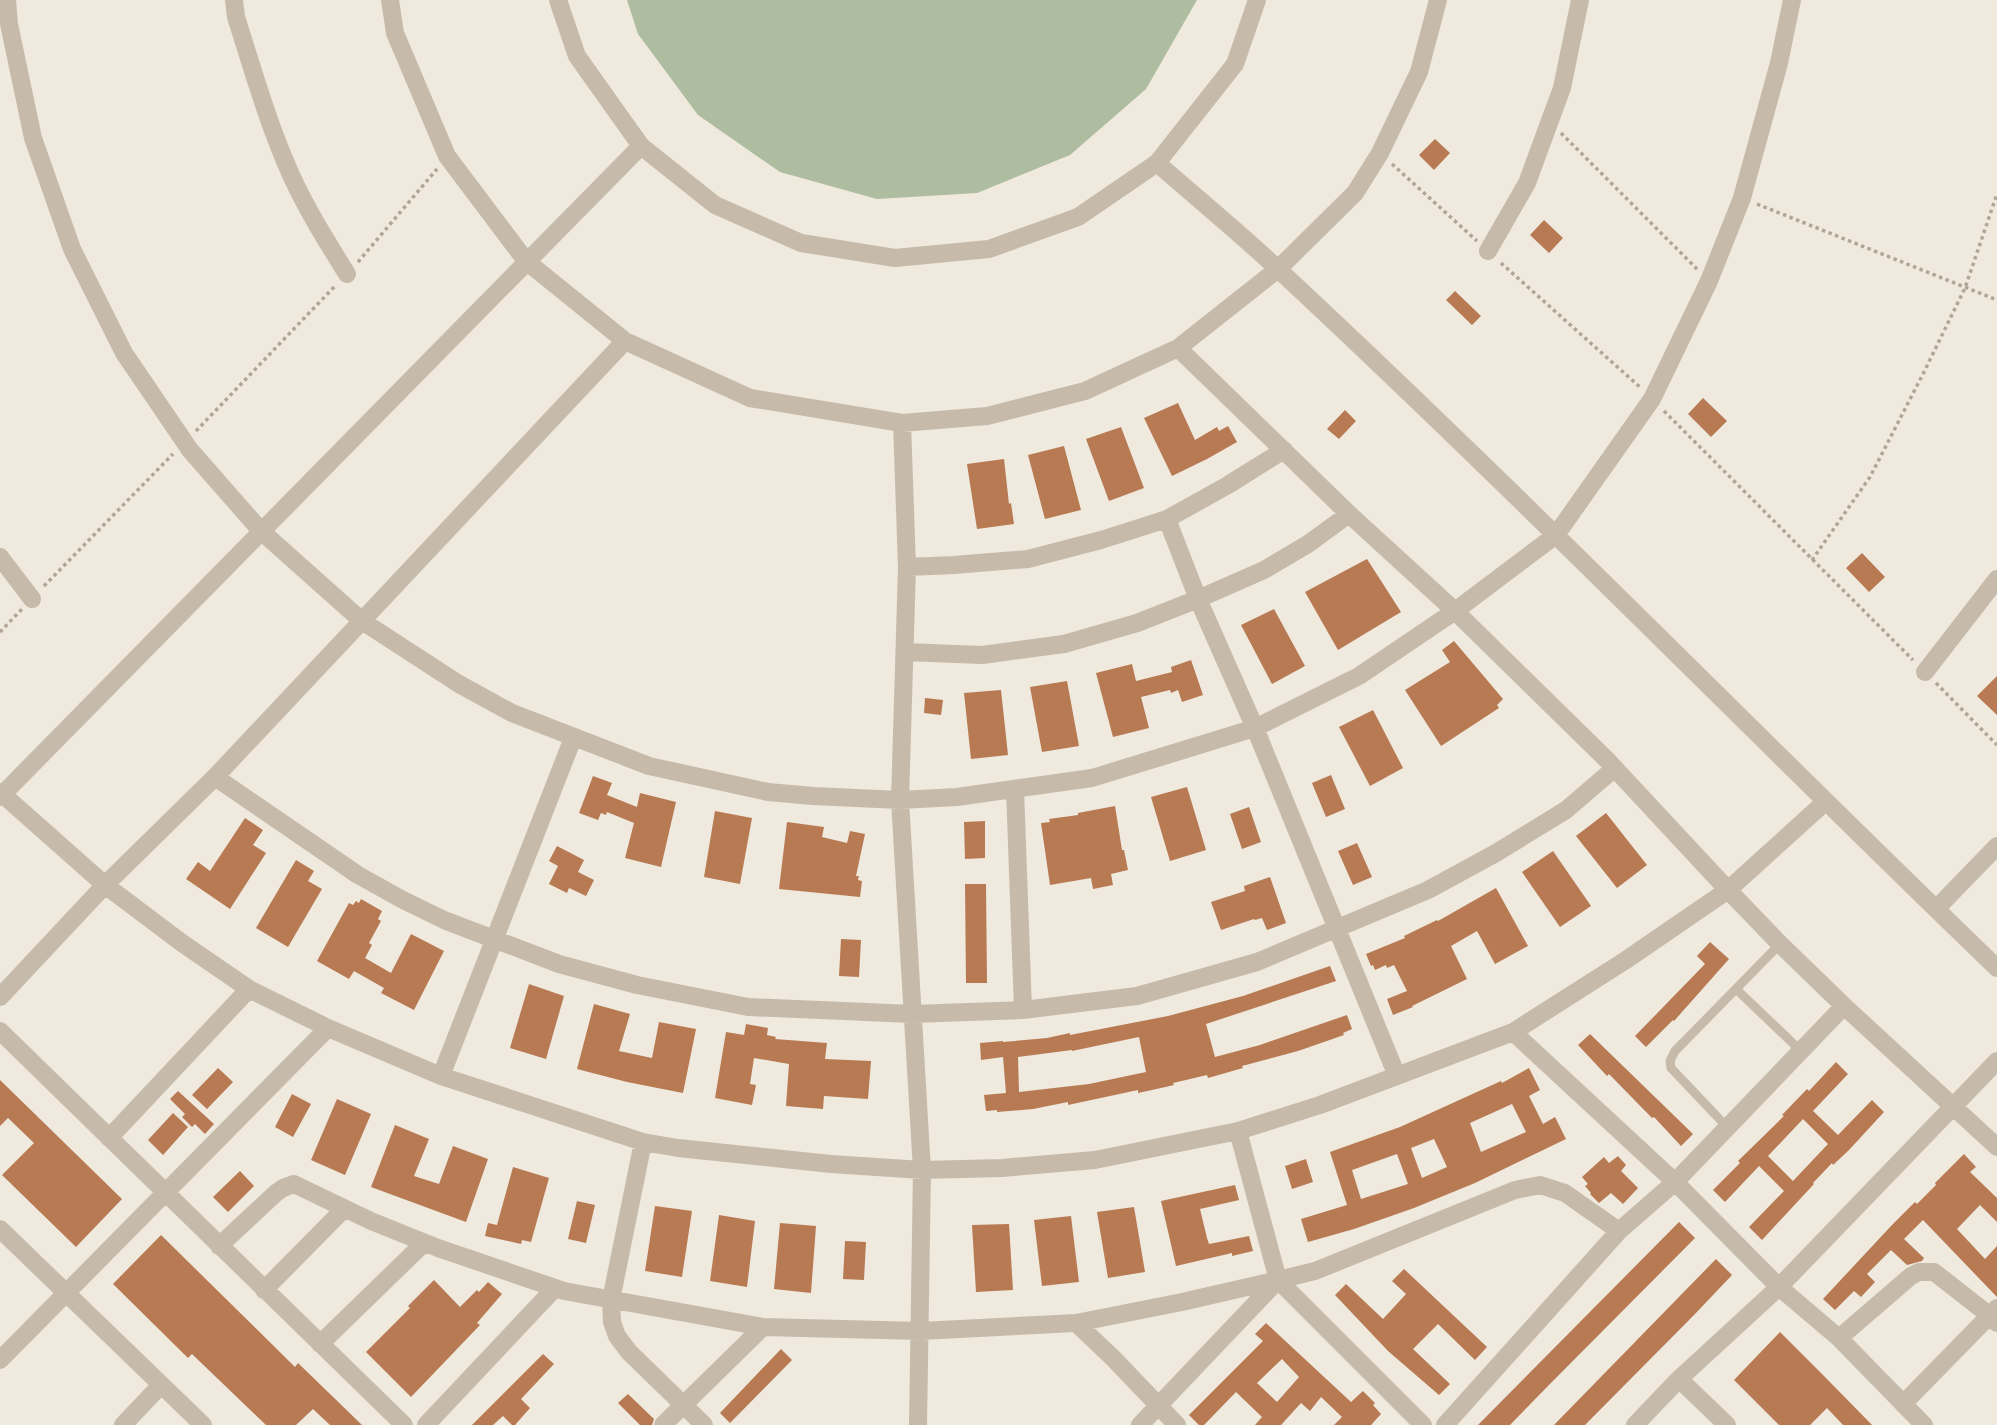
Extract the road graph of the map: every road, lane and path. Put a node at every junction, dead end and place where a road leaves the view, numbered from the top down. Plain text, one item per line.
1 (7, 0) edge
2 (234, 0) edge
3 (390, 0) edge
4 (558, 0) edge
5 (1257, 0) edge
6 (1438, 0) edge
7 (1580, 0) edge
8 (1792, 0) edge
9 (1549, 122) junction
10 (641, 146) junction
11 (1380, 153) junction
12 (447, 156) junction
13 (1157, 163) junction
14 (1997, 194) edge
15 (1742, 198) junction
16 (1488, 251) junction
17 (526, 261) junction
18 (1278, 269) junction
19 (347, 274) junction
20 (1709, 281) junction
21 (1965, 288) junction
22 (1997, 300) edge
23 (625, 341) junction
24 (1178, 348) junction
25 (1651, 399) junction
26 (902, 423) junction
27 (185, 443) junction
28 (1284, 450) junction
29 (1349, 514) junction
30 (1167, 519) junction
31 (261, 531) junction
32 (1556, 535) junction
33 (0, 557) edge
34 (1812, 560) junction
35 (907, 567) junction
36 (1997, 579) edge
37 (32, 599) junction
38 (1198, 599) junction
39 (1455, 611) junction
40 (362, 621) junction
41 (0, 632) edge
42 (905, 652) junction
43 (1925, 672) junction
44 (1255, 728) junction
45 (573, 738) junction
46 (1997, 745) edge
47 (1615, 768) junction
48 (215, 777) junction
49 (1015, 789) junction
50 (1, 794) edge
51 (900, 800) junction
52 (1825, 802) junction
53 (1997, 846) edge
54 (105, 885) junction
55 (1728, 890) junction
56 (1936, 909) junction
57 (1338, 928) junction
58 (495, 939) junction
59 (1780, 944) junction
60 (1997, 968) edge
61 (249, 989) junction
62 (1737, 990) junction
63 (0, 997) edge
64 (1844, 1006) junction
65 (1023, 1010) junction
66 (912, 1014) junction
67 (328, 1028) junction
68 (0, 1031) edge
69 (1513, 1032) junction
70 (1800, 1051) junction
71 (1997, 1061) edge
72 (441, 1076) junction
73 (1397, 1076) junction
74 (1953, 1105) junction
75 (1727, 1127) junction
76 (1238, 1131) junction
77 (108, 1138) junction
78 (643, 1142) junction
79 (1997, 1147) edge
80 (922, 1170) junction
81 (1675, 1182) junction
82 (165, 1194) junction
83 (344, 1209) junction
84 (0, 1229) edge
85 (1619, 1231) junction
86 (424, 1243) junction
87 (219, 1245) junction
88 (1278, 1280) junction
89 (1779, 1287) junction
90 (555, 1288) junction
91 (264, 1290) junction
92 (65, 1293) junction
93 (611, 1300) junction
94 (1994, 1315) edge
95 (1076, 1324) junction
96 (763, 1326) junction
97 (920, 1331) junction
98 (1839, 1338) junction
99 (320, 1343) junction
100 (2, 1354) edge
101 (1679, 1379) junction
102 (161, 1385) junction
103 (683, 1403) junction
104 (1903, 1404) junction
105 (1157, 1406) junction
106 (123, 1425) edge
107 (203, 1425) edge
108 (404, 1425) edge
109 (426, 1425) edge
110 (663, 1425) edge
111 (704, 1425) edge
112 (918, 1425) edge
113 (1140, 1425) edge
114 (1177, 1425) edge
115 (1423, 1425) edge
116 (1444, 1425) edge
117 (1635, 1425) edge
118 (1727, 1425) edge
119 (1924, 1425) edge

1 - 27 street
2 - 19 street
3 - 12 street
4 - 10 street
5 - 13 street
6 - 11 street
7 - 9 street
8 - 15 street
9 - 16 street
9 - 20 path
10 - 13 street
10 - 17 street
11 - 16 path
11 - 18 street
12 - 17 street
12 - 19 path
13 - 18 street
14 - 21 path
15 - 20 street
15 - 21 path
16 - 25 path
17 - 23 street
17 - 31 street
18 - 24 street
18 - 32 street
19 - 27 path
20 - 25 street
21 - 22 path
21 - 34 path
23 - 26 street
23 - 40 street
24 - 26 street
24 - 28 street
25 - 32 street
25 - 34 path
26 - 35 street
27 - 31 street
27 - 37 path
28 - 29 street
28 - 30 street
29 - 38 street
29 - 39 street
30 - 35 street
30 - 38 street
31 - 40 street
31 - 50 street
32 - 39 street
32 - 52 street
33 - 37 street
34 - 43 path
35 - 42 street
36 - 43 street
37 - 41 path
38 - 42 street
38 - 44 street
39 - 44 street
39 - 47 street
40 - 45 street
40 - 48 street
42 - 51 street
43 - 46 path
44 - 49 street
44 - 57 street
45 - 51 street
45 - 58 street
47 - 55 street
47 - 57 street
48 - 54 street
48 - 58 street
49 - 51 street
49 - 65 street
50 - 54 street
51 - 66 street
52 - 55 street
52 - 56 street
53 - 56 street
54 - 61 street
54 - 63 street
55 - 59 street
55 - 69 street
56 - 60 street
57 - 65 street
57 - 73 street
58 - 66 street
58 - 72 street
59 - 62 lane
59 - 64 street
61 - 67 street
61 - 77 street
62 - 70 lane
62 - 75 lane
64 - 70 street
64 - 74 street
65 - 66 street
66 - 80 street
67 - 72 street
67 - 82 street
68 - 77 street
69 - 73 street
69 - 81 street
70 - 75 street
71 - 74 street
72 - 78 street
73 - 76 street
74 - 79 street
74 - 89 street
75 - 81 street
76 - 80 street
76 - 88 street
77 - 82 street
78 - 80 street
78 - 93 street
80 - 97 street
81 - 85 street
81 - 89 street
82 - 87 street
82 - 92 street
83 - 86 street
83 - 87 street
83 - 91 street
84 - 92 street
85 - 88 street
85 - 116 street
86 - 90 street
86 - 99 street
87 - 91 street
88 - 95 street
88 - 105 street
88 - 115 street
89 - 98 street
89 - 101 street
90 - 93 street
90 - 109 street
91 - 99 street
92 - 100 street
92 - 102 street
93 - 96 street
93 - 103 street
94 - 98 street
94 - 104 street
95 - 97 street
95 - 105 street
96 - 97 street
96 - 103 street
97 - 112 street
98 - 104 street
99 - 108 street
101 - 117 street
101 - 118 street
102 - 106 street
102 - 107 street
103 - 110 street
103 - 111 street
104 - 119 street
105 - 113 street
105 - 114 street

